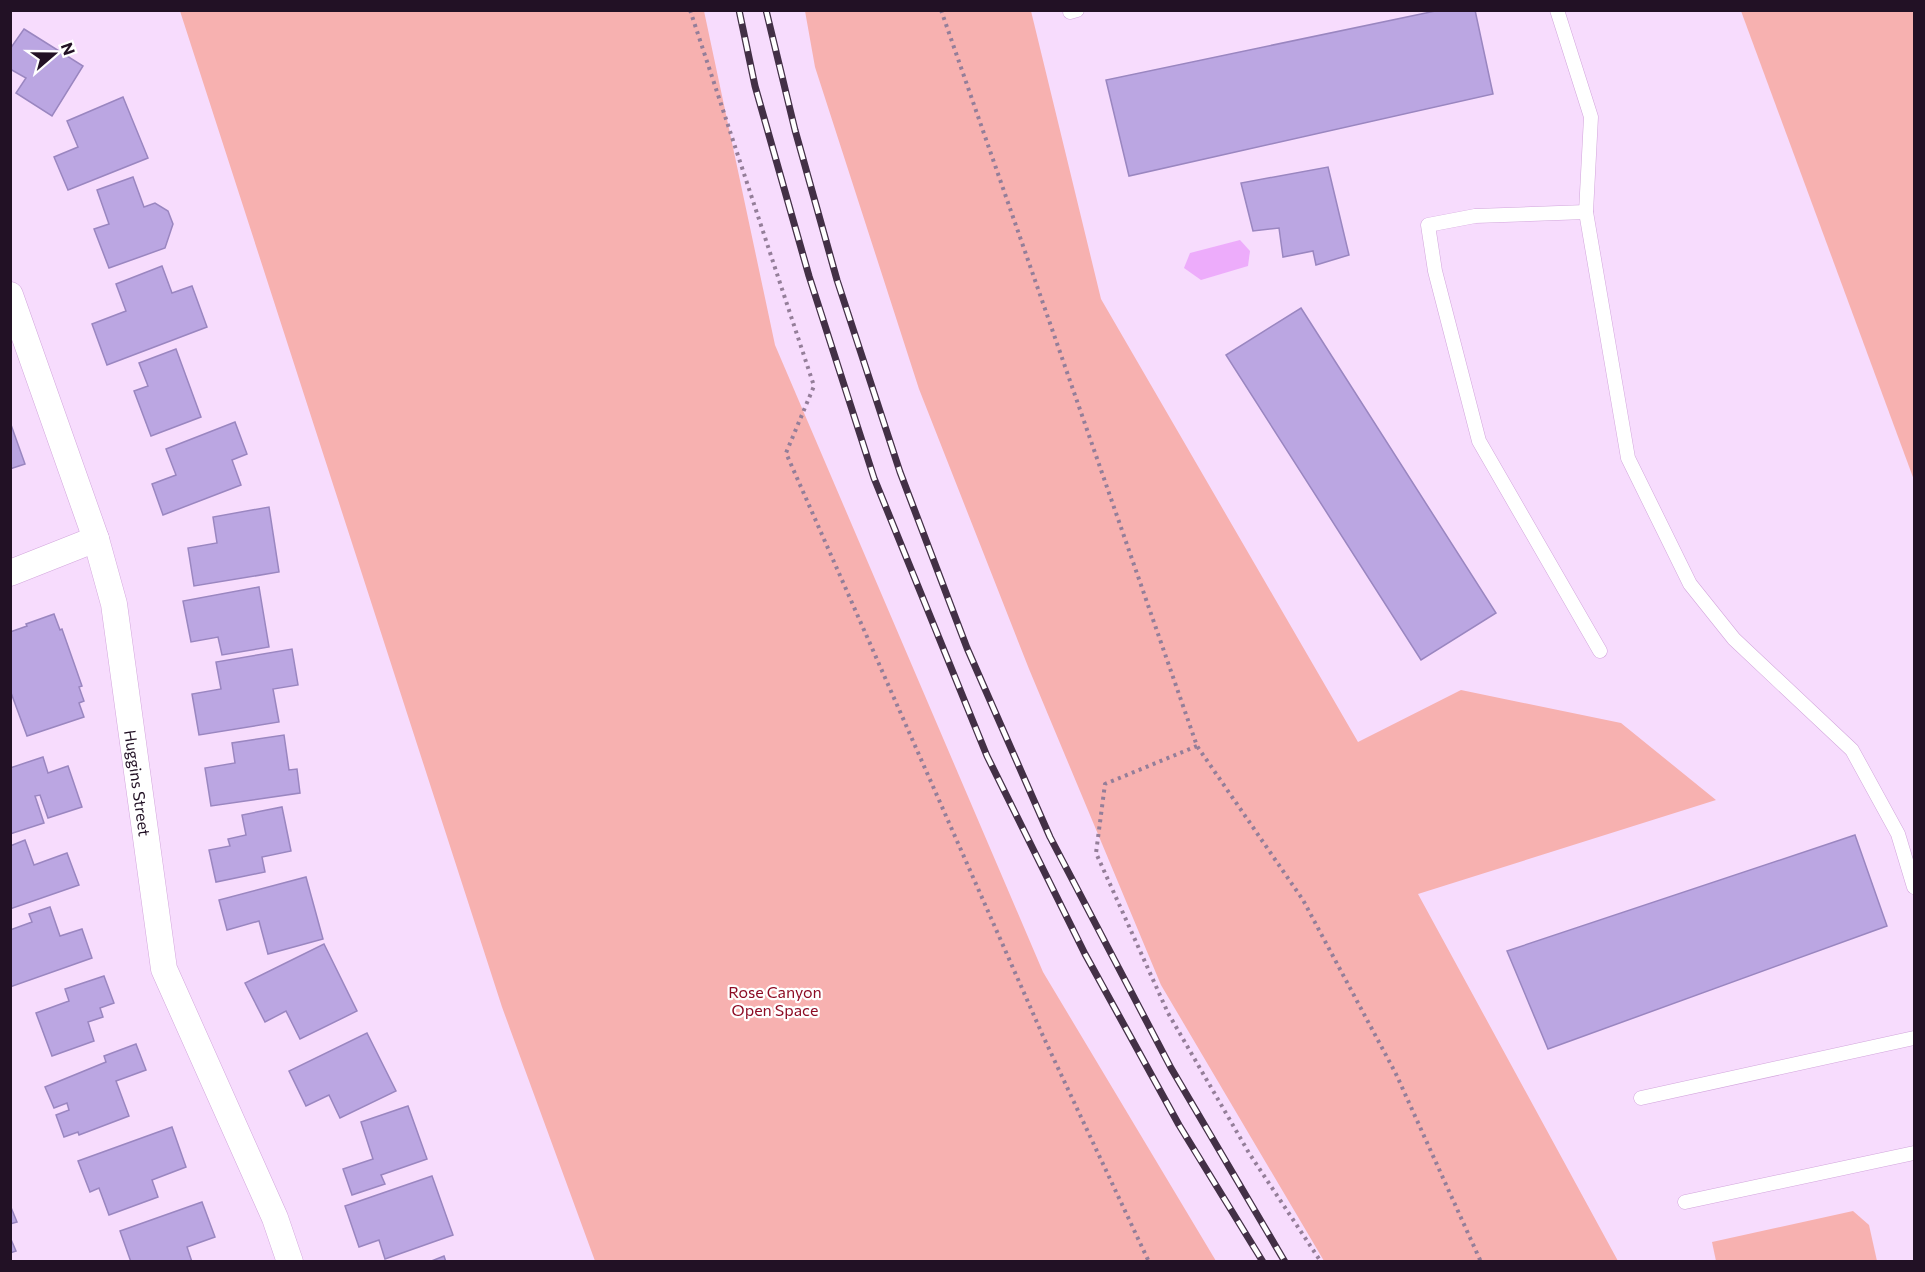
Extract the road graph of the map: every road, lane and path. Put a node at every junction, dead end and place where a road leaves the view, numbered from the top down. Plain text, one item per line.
1 (690, 10) edge
2 (941, 10) edge
3 (1557, 10) edge
4 (1586, 212) junction
5 (10, 295) edge
6 (96, 539) junction
7 (10, 573) edge
8 (1600, 651) dead end
9 (1197, 746) junction
10 (1914, 887) edge
11 (1914, 1038) edge
12 (1641, 1098) dead end
13 (1914, 1153) edge
14 (1685, 1202) dead end
15 (290, 1262) edge
16 (1149, 1262) edge
17 (1321, 1262) edge
18 (1481, 1262) edge

1 - 16 path
2 - 9 path
3 - 4 lane
4 - 8 lane
4 - 10 lane
5 - 6 street, Huggins Street
6 - 7 street
6 - 15 street, Huggins Street
9 - 17 path
9 - 18 path
11 - 12 lane
13 - 14 lane

